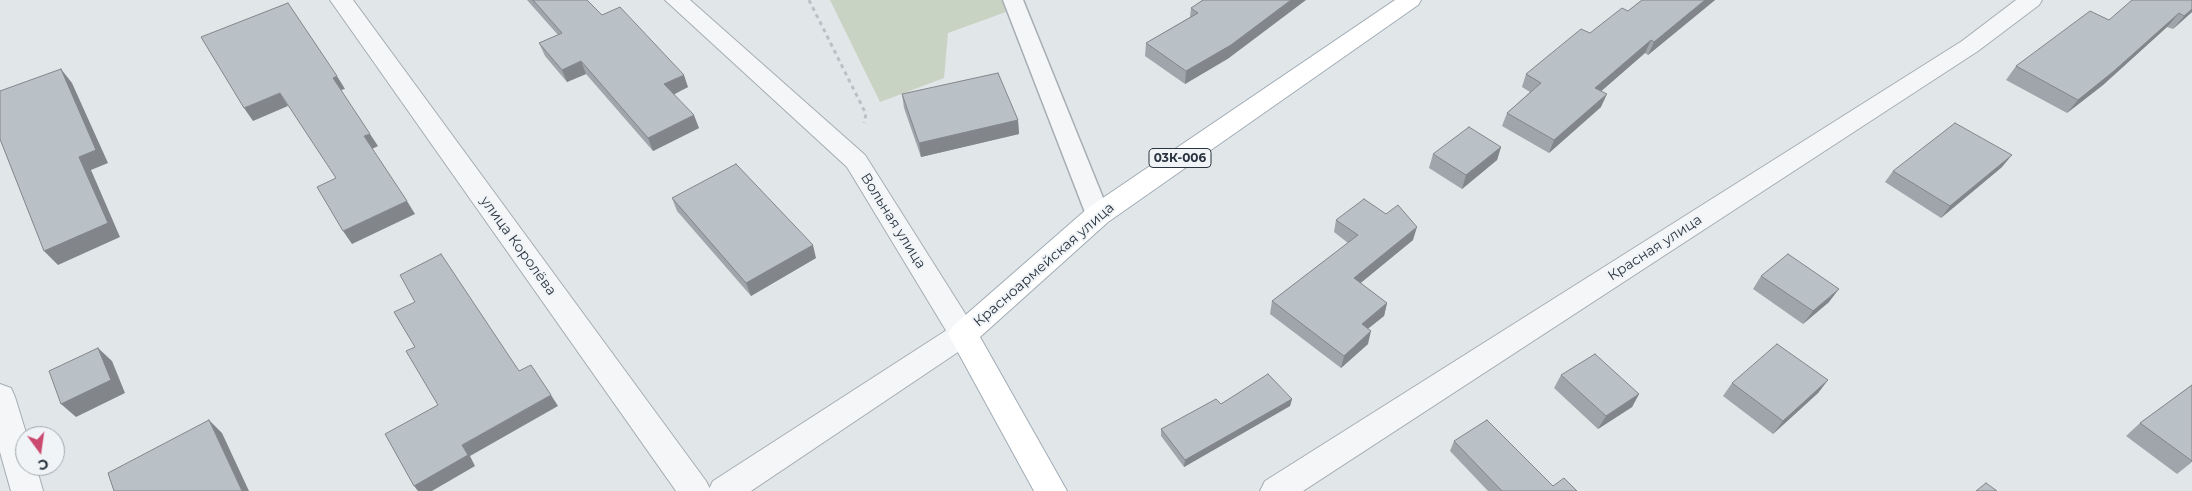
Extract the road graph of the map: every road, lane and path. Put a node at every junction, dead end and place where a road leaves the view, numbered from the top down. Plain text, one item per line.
1 (341, 0) edge
2 (676, 0) edge
3 (809, 0) edge
4 (1013, 0) edge
5 (1410, 0) edge
6 (2031, 0) edge
7 (856, 161) junction
8 (1098, 215) junction
9 (963, 334) junction
10 (0, 398) edge
11 (27, 491) edge
12 (695, 491) edge
13 (724, 491) edge
14 (1050, 491) edge
15 (1276, 491) edge

1 - 12 street, улица Королёва
2 - 7 street, Вольная улица
3 - 7 path
4 - 8 lane
5 - 8 main road, Красноармейская улица / 03К-006
6 - 15 street, Красная улица
7 - 9 street, Вольная улица
8 - 9 main road, Красноармейская улица / 03К-006
9 - 13 street, Красноармейская улица
9 - 14 main road, Вольная улица
10 - 11 street

